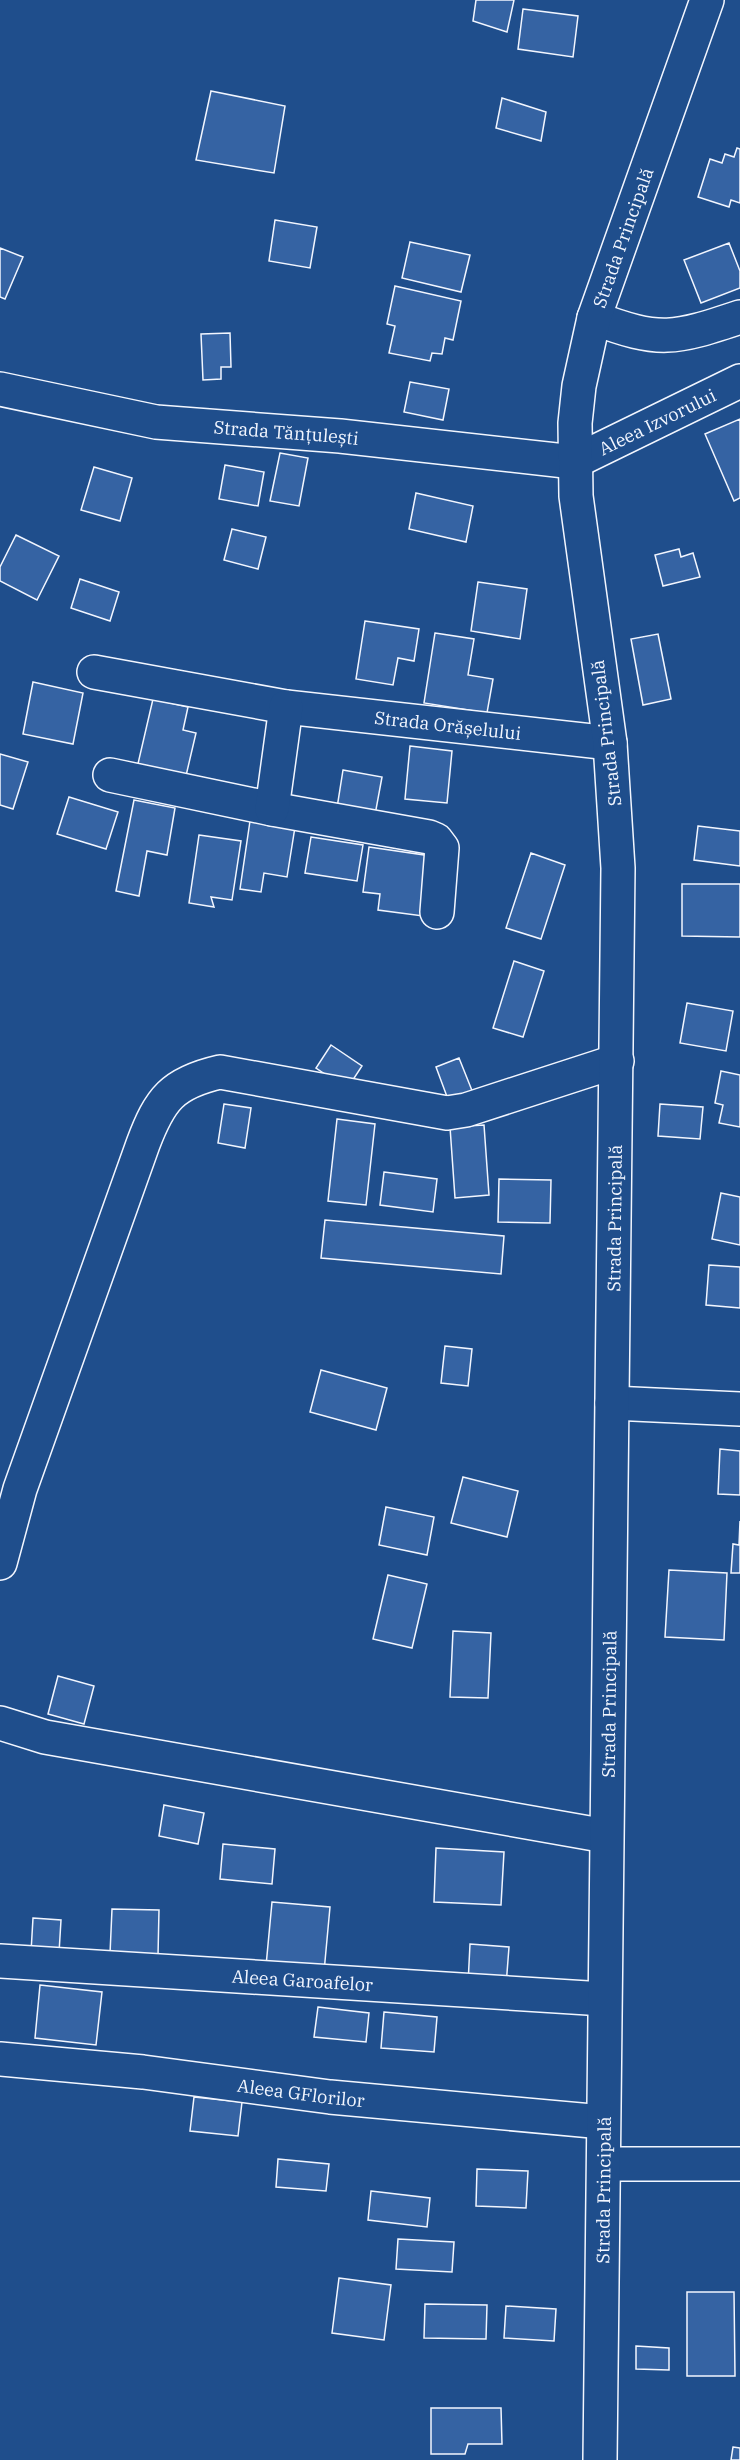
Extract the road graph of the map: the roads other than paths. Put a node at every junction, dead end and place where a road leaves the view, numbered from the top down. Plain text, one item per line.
1 (707, 0) edge
2 (740, 317) edge
3 (594, 318) junction
4 (740, 381) edge
5 (0, 389) edge
6 (574, 462) junction
7 (94, 672) dead end
8 (286, 708) junction
9 (609, 743) junction
10 (110, 775) dead end
11 (272, 809) junction
12 (437, 912) dead end
13 (617, 1061) junction
14 (612, 1404) junction
15 (740, 1409) edge
16 (0, 1563) edge
17 (0, 1723) edge
18 (606, 1836) junction
19 (0, 1961) edge
20 (604, 1999) junction
21 (0, 2059) edge
22 (603, 2122) junction
23 (604, 2164) junction
24 (740, 2164) edge
25 (600, 2460) edge

1 - 3 street, Strada Principală
2 - 3 street
3 - 6 street, Strada Principală
4 - 6 street, Aleea Izvorului
5 - 6 street, Strada Tănțulești
6 - 9 street, Strada Principală
7 - 8 street, Strada Orășelului
8 - 9 street, Strada Orășelului
8 - 11 street
9 - 13 street, Strada Principală
10 - 11 street
11 - 12 street
13 - 14 street, Strada Principală
13 - 16 street
14 - 15 street
14 - 18 street, Strada Principală
17 - 18 street
18 - 20 street, Strada Principală
19 - 20 street, Aleea Garoafelor
20 - 22 street, Strada Principală
21 - 22 street, Aleea GFlorilor
22 - 23 street, Strada Principală
23 - 24 street
23 - 25 street, Strada Principală

